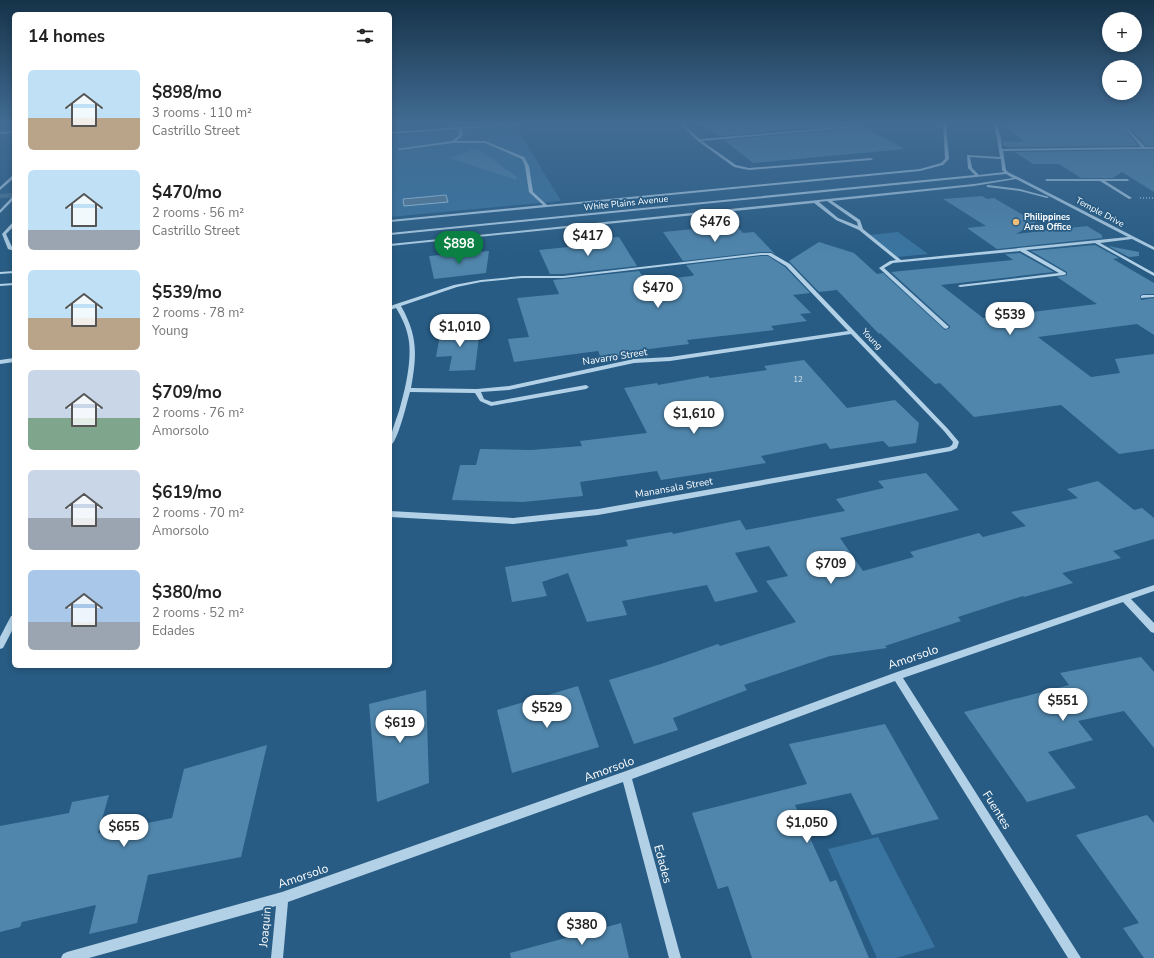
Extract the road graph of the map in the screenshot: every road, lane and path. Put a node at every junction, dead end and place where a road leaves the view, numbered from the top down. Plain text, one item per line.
1 (527, 168) edge
2 (743, 168) edge
3 (765, 168) edge
4 (928, 168) edge
5 (969, 168) edge
6 (1004, 168) edge
7 (1007, 173) junction
8 (978, 176) junction
9 (12, 178) edge
10 (1017, 178) junction
11 (1100, 179) junction
12 (1048, 180) dead end
13 (1128, 180) dead end
14 (974, 185) junction
15 (0, 189) edge
16 (1130, 198) dead end
17 (12, 200) edge
18 (828, 200) junction
19 (815, 201) junction
20 (1070, 205) junction
21 (546, 206) junction
22 (623, 211) junction
23 (0, 212) edge
24 (630, 219) junction
25 (392, 220) edge
26 (12, 225) edge
27 (861, 230) junction
28 (392, 234) edge
29 (1132, 238) junction
30 (1096, 242) junction
31 (392, 245) edge
32 (12, 249) edge
33 (1021, 249) junction
34 (1154, 249) edge
35 (900, 261) junction
36 (12, 272) edge
37 (0, 273) edge
38 (1154, 275) edge
39 (12, 284) edge
40 (0, 285) edge
41 (960, 286) dead end
42 (1154, 296) edge
43 (1143, 297) dead end
44 (398, 306) junction
45 (392, 308) edge
46 (946, 326) dead end
47 (851, 332) junction
48 (12, 360) edge
49 (0, 362) edge
50 (586, 387) dead end
51 (407, 390) junction
52 (476, 391) junction
53 (392, 440) edge
54 (956, 442) joint
55 (392, 514) edge
56 (1154, 588) edge
57 (1124, 598) junction
58 (12, 622) edge
59 (1154, 629) edge
60 (0, 645) edge
61 (897, 676) junction
62 (626, 776) junction
63 (282, 898) junction
64 (67, 958) edge
65 (277, 958) edge
66 (675, 958) edge
67 (1074, 958) edge

1 - 21 street
2 - 3 street
4 - 21 street
5 - 8 street
6 - 7 street
7 - 8 street, White Plains Avenue
7 - 10 street, Temple Drive
8 - 22 street, White Plains Avenue
9 - 15 street
10 - 14 street, White Plains Avenue
10 - 20 street, Temple Drive
11 - 12 street
11 - 13 street
11 - 16 street
14 - 18 street, White Plains Avenue
14 - 20 street
17 - 23 street
18 - 19 street, White Plains Avenue
18 - 27 street
19 - 24 street, White Plains Avenue
19 - 27 street
20 - 29 street, Temple Drive
21 - 25 street
22 - 24 street
22 - 28 street, White Plains Avenue
24 - 31 street, White Plains Avenue
26 - 32 street
27 - 35 street
29 - 30 street
29 - 34 street, Temple Drive
30 - 33 street
30 - 38 street
33 - 35 street
33 - 41 street
35 - 46 street
36 - 37 street
39 - 40 street
42 - 43 street
44 - 45 street
44 - 47 street, Young
44 - 51 street
47 - 52 street, Navarro Street
47 - 54 street, Young
48 - 49 street
50 - 52 street
51 - 52 street, Navarro Street
51 - 53 street
54 - 55 street, Manansala Street
56 - 57 street, Amorsolo
57 - 59 street
57 - 61 street, Amorsolo
58 - 60 street
61 - 62 street, Amorsolo
61 - 67 street, Fuentes
62 - 63 street, Amorsolo
62 - 66 street, Edades
63 - 64 street, Amorsolo
63 - 65 street, Joaquin

